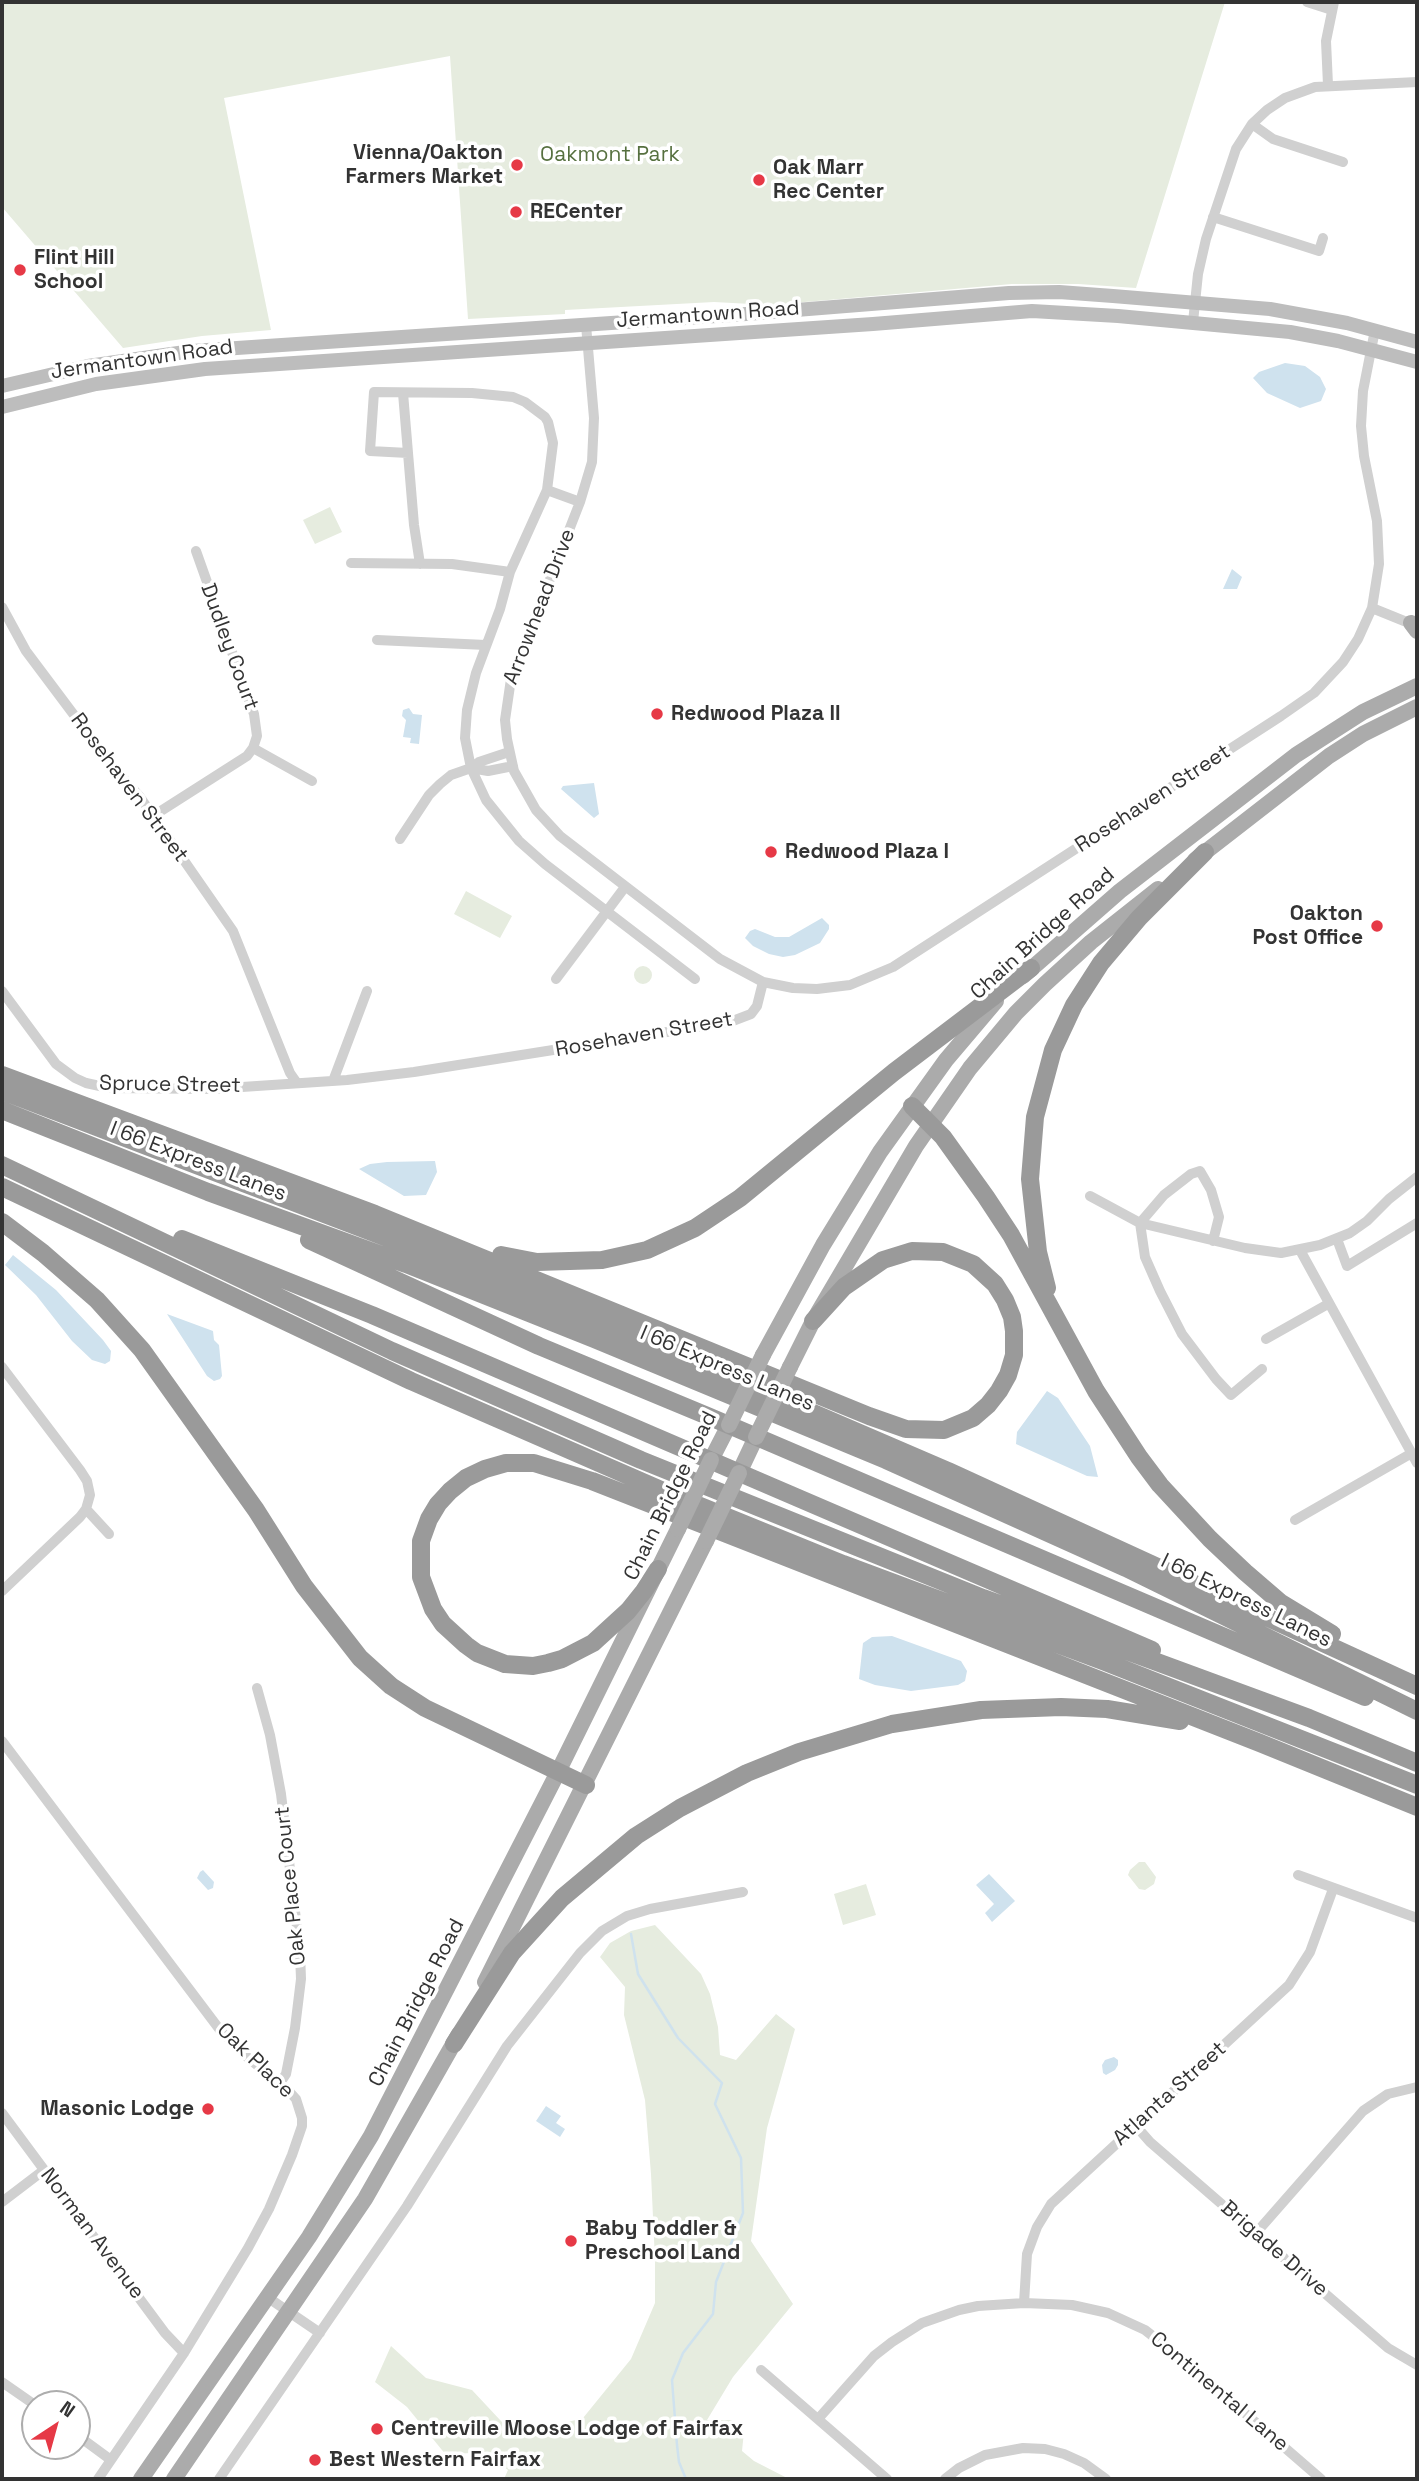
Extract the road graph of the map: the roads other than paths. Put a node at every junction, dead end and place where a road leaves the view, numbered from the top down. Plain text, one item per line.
1 (1307, 2) edge
2 (1333, 6) edge
3 (1417, 82) edge
4 (1328, 85) junction
5 (1252, 124) junction
6 (1343, 162) dead end
7 (1213, 217) junction
8 (1323, 238) dead end
9 (1195, 303) junction
10 (1193, 322) junction
11 (586, 325) junction
12 (1375, 330) junction
13 (1417, 342) edge
14 (587, 344) junction
15 (1371, 349) junction
16 (1417, 362) edge
17 (2, 386) edge
18 (403, 393) junction
19 (2, 407) edge
20 (408, 453) junction
21 (547, 490) junction
22 (580, 502) junction
23 (196, 551) dead end
24 (351, 563) dead end
25 (420, 564) junction
26 (510, 572) junction
27 (2, 607) edge
28 (1372, 608) junction
29 (1415, 627) edge
30 (377, 640) dead end
31 (486, 645) junction
32 (1414, 686) edge
33 (1417, 707) edge
34 (1417, 717) edge
35 (1377, 726) junction
36 (253, 748) junction
37 (509, 752) junction
38 (513, 766) junction
39 (471, 768) junction
40 (312, 781) dead end
41 (153, 816) junction
42 (400, 839) dead end
43 (1206, 852) junction
44 (625, 887) junction
45 (607, 912) junction
46 (1031, 968) junction
47 (556, 979) dead end
48 (695, 979) dead end
49 (764, 982) junction
50 (2, 991) edge
51 (367, 991) dead end
52 (2, 1075) edge
53 (333, 1081) junction
54 (297, 1083) junction
55 (2, 1091) edge
56 (912, 1106) junction
57 (2, 1110) edge
58 (931, 1124) junction
59 (2, 1165) edge
60 (1417, 1177) edge
61 (38, 1182) junction
62 (2, 1187) edge
63 (208, 1192) junction
64 (1090, 1196) dead end
65 (375, 1214) junction
66 (2, 1222) edge
67 (1140, 1223) junction
68 (1417, 1223) edge
69 (1336, 1240) junction
70 (1213, 1241) junction
71 (1300, 1250) junction
72 (1328, 1304) junction
73 (813, 1321) junction
74 (1057, 1322) junction
75 (1266, 1339) dead end
76 (2, 1367) edge
77 (1262, 1369) dead end
78 (729, 1425) junction
79 (756, 1437) junction
80 (1414, 1458) edge
81 (711, 1460) junction
82 (746, 1476) junction
83 (86, 1509) junction
84 (1295, 1521) dead end
85 (109, 1534) dead end
86 (659, 1569) junction
87 (2, 1591) edge
88 (1417, 1684) edge
89 (257, 1688) dead end
90 (1417, 1710) edge
91 (1309, 1718) junction
92 (1417, 1718) edge
93 (2, 1741) edge
94 (1259, 1743) junction
95 (1417, 1763) edge
96 (558, 1772) junction
97 (1417, 1784) edge
98 (586, 1785) junction
99 (1417, 1807) edge
100 (1298, 1875) dead end
101 (1333, 1889) junction
102 (743, 1892) dead end
103 (1417, 1918) edge
104 (454, 2044) junction
105 (280, 2083) junction
106 (1417, 2087) edge
107 (2, 2113) edge
108 (1136, 2126) junction
109 (44, 2170) junction
110 (2, 2202) edge
111 (1256, 2233) junction
112 (267, 2298) junction
113 (1024, 2303) junction
114 (288, 2312) junction
115 (320, 2333) junction
116 (184, 2353) junction
117 (1417, 2365) edge
118 (761, 2370) dead end
119 (2, 2382) edge
120 (21, 2395) edge
121 (818, 2419) junction
122 (91, 2445) edge
123 (111, 2460) junction
124 (98, 2479) edge
125 (141, 2479) edge
126 (174, 2479) edge
127 (219, 2479) edge
128 (887, 2479) edge
129 (945, 2479) edge
130 (1106, 2479) edge
131 (1321, 2479) edge

1 - 2 street
2 - 4 street
3 - 4 street
4 - 5 street
5 - 6 street
5 - 7 street
7 - 8 street
7 - 9 street
9 - 10 street
9 - 11 main road, Jermantown Road
9 - 12 main road, Jermantown Road
10 - 14 main road, Jermantown Road
10 - 15 main road, Jermantown Road
11 - 14 street, Arrowhead Drive
11 - 17 main road, Jermantown Road
12 - 13 main road, Jermantown Road
12 - 15 street, Rosehaven Street
14 - 19 main road, Jermantown Road
14 - 22 street, Arrowhead Drive
15 - 16 main road, Jermantown Road
15 - 28 street, Rosehaven Street
18 - 20 street
18 - 20 street
18 - 21 street
20 - 25 street
21 - 22 street
21 - 26 street
22 - 37 street, Arrowhead Drive
23 - 36 street, Dudley Court
24 - 25 street
25 - 26 street
26 - 31 street
27 - 41 street, Rosehaven Street
28 - 29 street
28 - 49 street, Rosehaven Street
30 - 31 street
31 - 39 street
32 - 46 main road, Chain Bridge Road
33 - 35 main road, Chain Bridge Road
34 - 35 main road
35 - 43 main road, Chain Bridge Road
36 - 40 street
36 - 41 street
37 - 38 street, Arrowhead Drive
37 - 39 street
38 - 39 street
38 - 44 street, Arrowhead Drive
39 - 42 street
39 - 45 street
41 - 54 street, Rosehaven Street
43 - 58 main road, Chain Bridge Road
43 - 74 highway
44 - 45 street
44 - 49 street, Arrowhead Drive
45 - 47 street
45 - 48 street
46 - 56 main road, Chain Bridge Road
46 - 65 highway
49 - 53 street, Rosehaven Street
50 - 54 street, Spruce Street
51 - 53 street
52 - 65 highway
53 - 54 street, Rosehaven Street
55 - 88 highway
56 - 58 highway
56 - 78 main road, Chain Bridge Road, bridge
57 - 63 highway, I 66 Express Lanes
58 - 73 main road, Chain Bridge Road
58 - 74 highway
59 - 61 highway
60 - 69 street
61 - 81 highway
61 - 91 highway
62 - 97 highway
63 - 78 highway
63 - 90 highway, I 66 Express Lanes
64 - 67 street
65 - 73 highway
66 - 96 highway
67 - 70 street
67 - 70 street
67 - 77 street
68 - 69 street
69 - 71 street
70 - 71 street
71 - 72 street
72 - 75 street
72 - 80 street
73 - 79 main road, Chain Bridge Road, bridge
74 - 88 highway
76 - 83 street
78 - 79 highway
78 - 81 main road, Chain Bridge Road
79 - 82 main road, Chain Bridge Road
79 - 92 highway
80 - 84 street
81 - 82 highway
81 - 86 main road, Chain Bridge Road, bridge
82 - 91 highway
82 - 98 main road, Chain Bridge Road, bridge
83 - 85 street
83 - 87 street
86 - 94 highway
86 - 96 main road, Chain Bridge Road
89 - 105 street, Oak Place Court
91 - 95 highway
93 - 105 street, Oak Place
94 - 99 highway
94 - 104 highway
96 - 98 highway
96 - 112 main road, Chain Bridge Road
98 - 104 main road, Chain Bridge Road
100 - 101 street
101 - 103 street
101 - 108 street, Atlanta Street
102 - 115 street
104 - 114 main road, Chain Bridge Road
105 - 116 street, Oak Place
106 - 111 street
107 - 109 street, Norman Avenue
108 - 111 street, Brigade Drive
108 - 113 street, Atlanta Street
109 - 110 street
109 - 116 street, Norman Avenue
111 - 117 street, Brigade Drive
112 - 114 street
112 - 125 main road, Chain Bridge Road
113 - 121 street, Continental Lane
113 - 131 street, Continental Lane
114 - 115 street
114 - 126 main road, Chain Bridge Road
115 - 127 street
116 - 123 street, Oak Place
118 - 121 street
119 - 120 street
121 - 128 street
122 - 123 street
123 - 124 street, Oak Place
129 - 130 street

